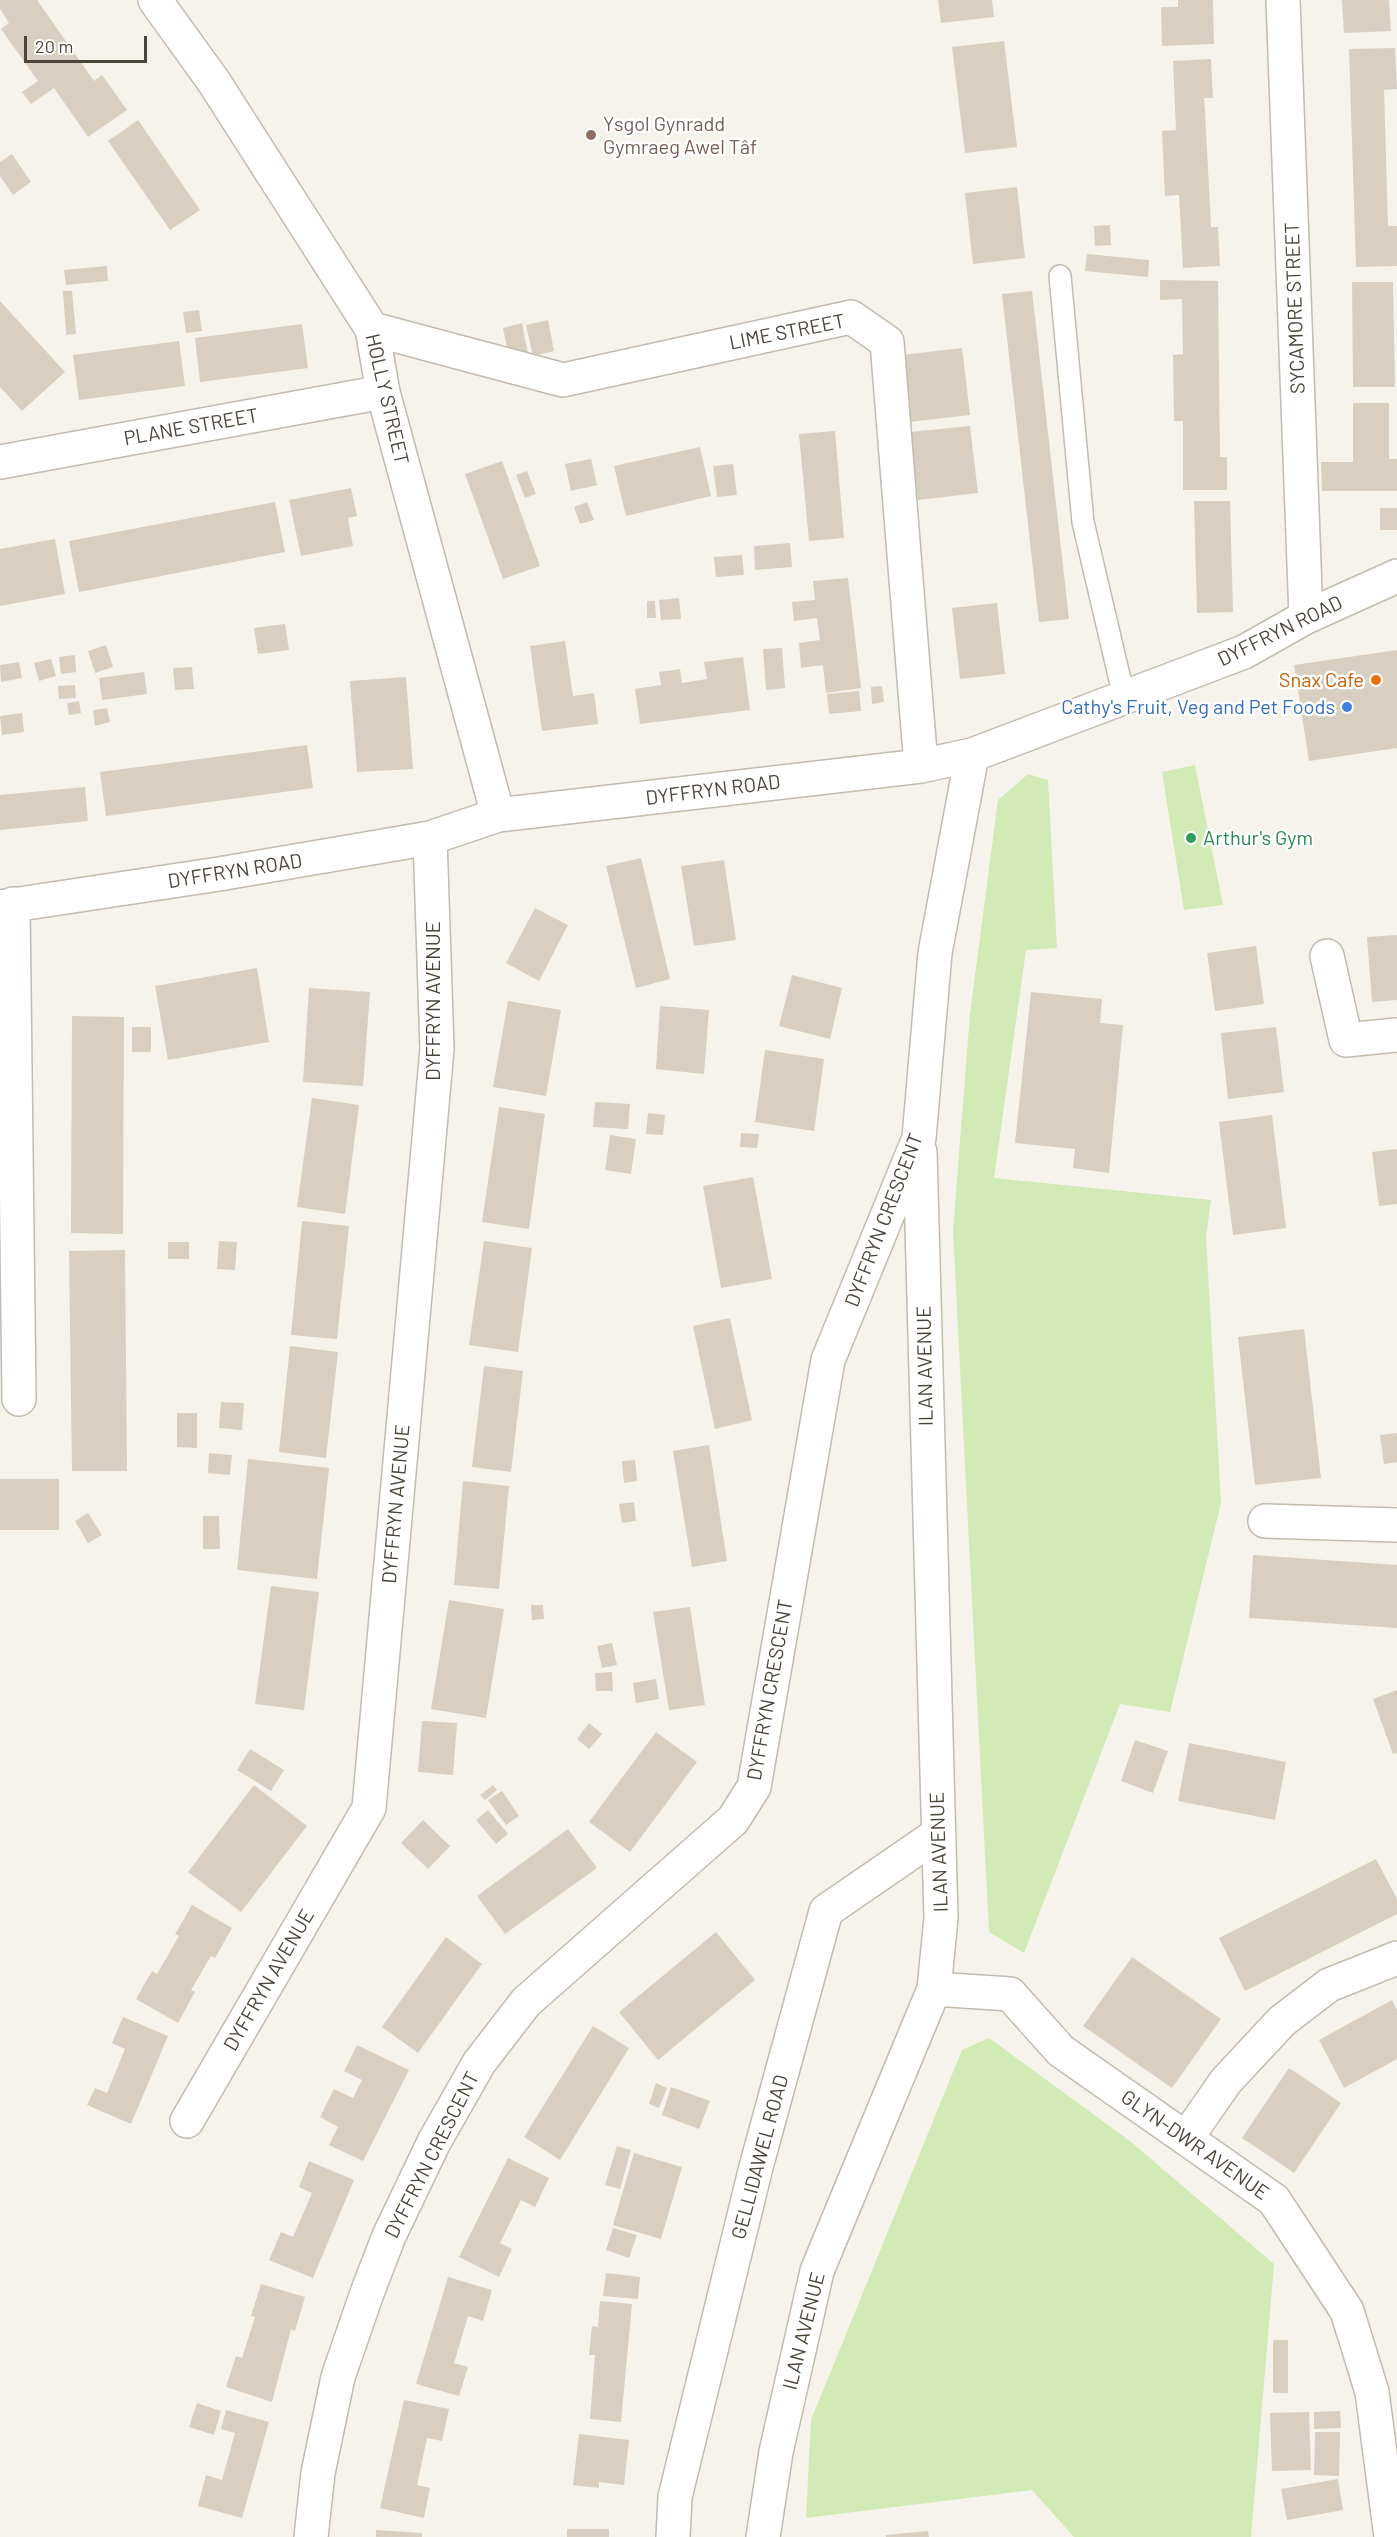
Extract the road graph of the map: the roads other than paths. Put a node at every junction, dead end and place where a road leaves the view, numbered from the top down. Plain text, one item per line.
1 (155, 0) edge
2 (1283, 0) edge
3 (1060, 276) dead end
4 (372, 329) junction
5 (383, 392) junction
6 (0, 462) edge
7 (1397, 576) edge
8 (1306, 617) junction
9 (1124, 697) junction
10 (972, 755) junction
11 (921, 766) junction
12 (498, 815) junction
13 (430, 838) junction
14 (6, 906) edge
15 (1328, 956) dead end
16 (1397, 1035) edge
17 (920, 1138) junction
18 (19, 1399) dead end
19 (1265, 1521) dead end
20 (1397, 1525) edge
21 (938, 1834) junction
22 (1397, 1958) edge
23 (934, 1989) junction
24 (188, 2121) dead end
25 (1187, 2137) junction
26 (311, 2537) edge
27 (673, 2537) edge
28 (763, 2537) edge
29 (1390, 2537) edge

1 - 4 street, HOLLY STREET
2 - 8 street, SYCAMORE STREET
3 - 9 lane
4 - 5 street, HOLLY STREET
4 - 11 street, LIME STREET
5 - 6 street, PLANE STREET
5 - 12 street, HOLLY STREET
7 - 8 street, DYFFRYN ROAD
8 - 9 street, DYFFRYN ROAD
9 - 10 street, DYFFRYN ROAD
10 - 11 street, DYFFRYN ROAD
10 - 17 street, DYFFRYN CRESCENT
11 - 12 street, DYFFRYN ROAD
12 - 13 street, DYFFRYN ROAD
13 - 14 street, DYFFRYN ROAD
13 - 24 street, DYFFRYN AVENUE
14 - 18 street
15 - 16 street
17 - 21 street, ILAN AVENUE
17 - 26 street, DYFFRYN CRESCENT
19 - 20 street
21 - 23 street, ILAN AVENUE
21 - 27 street, GELLIDAWEL ROAD
22 - 25 street
23 - 25 street, GLYN-DWR AVENUE
23 - 28 street, ILAN AVENUE
25 - 29 street, GLYN-DWR AVENUE

